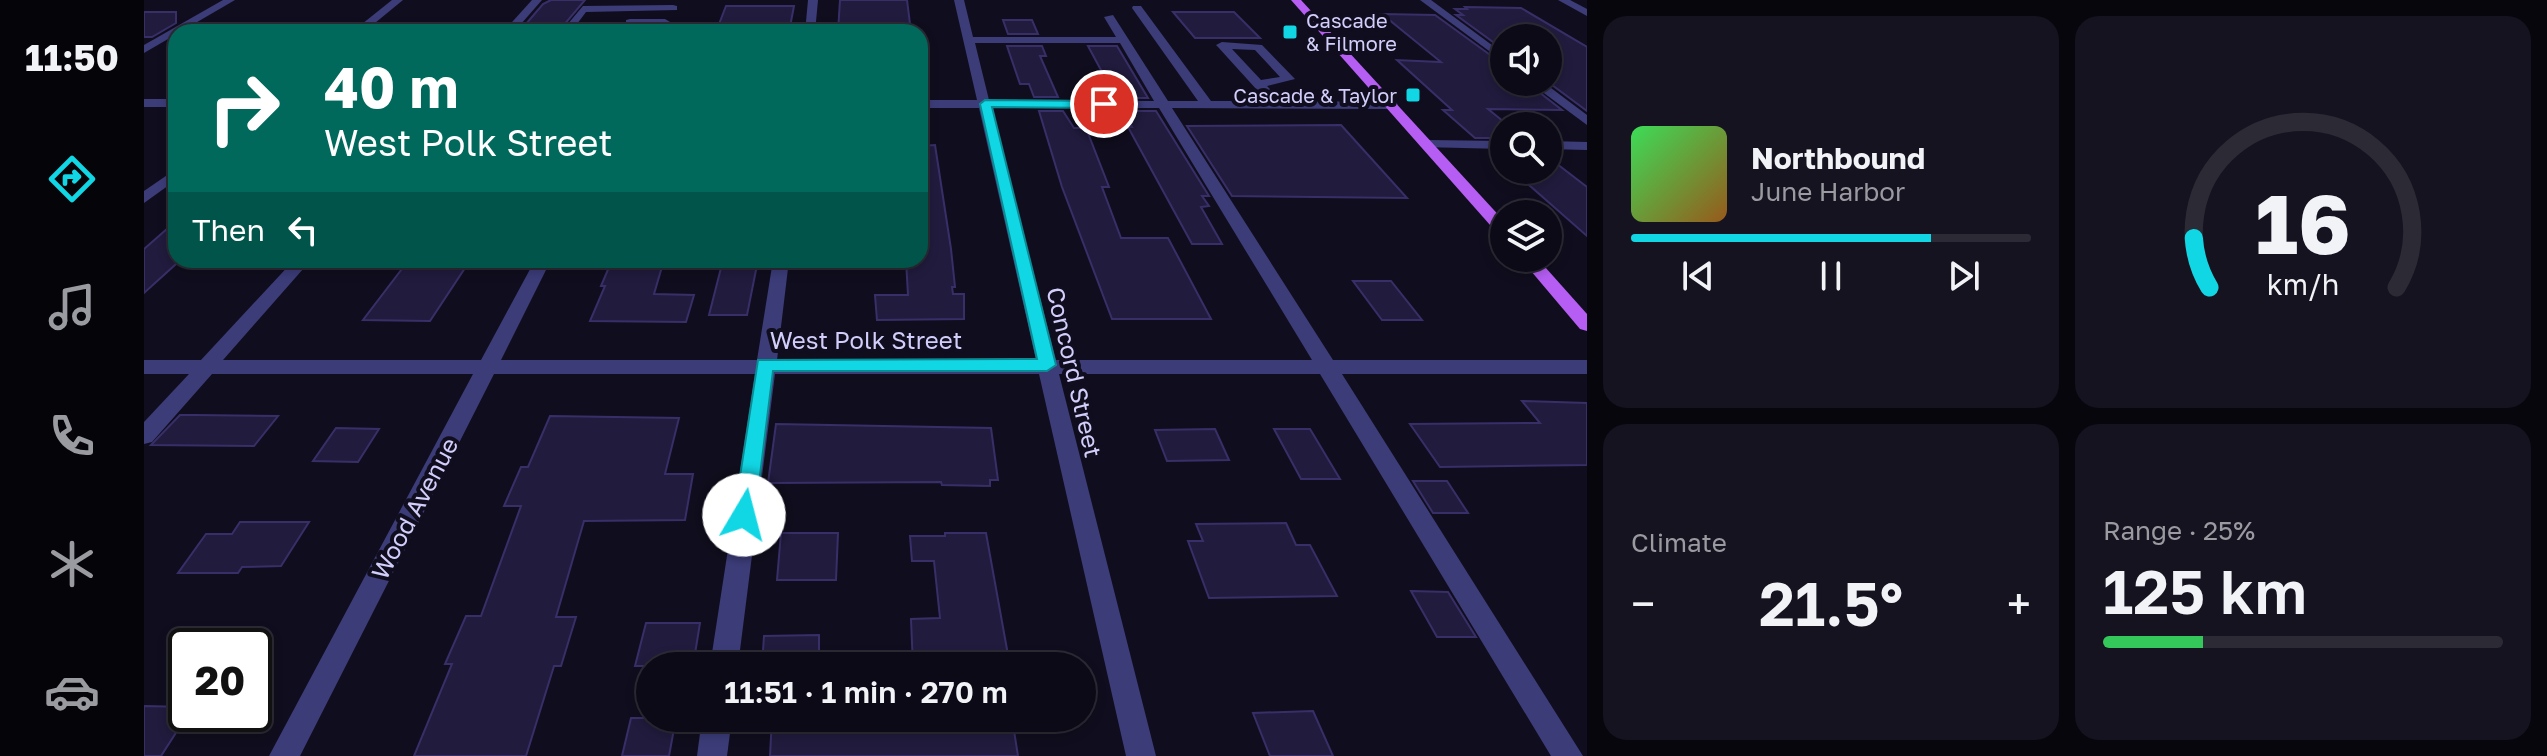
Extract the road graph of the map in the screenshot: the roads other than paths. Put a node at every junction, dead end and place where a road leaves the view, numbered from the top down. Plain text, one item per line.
1 (230, 0) edge
2 (398, 0) edge
3 (537, 0) edge
4 (813, 0) edge
5 (959, 0) edge
6 (1296, 0) edge
7 (1425, 0) edge
8 (1563, 0) edge
9 (675, 4) edge
10 (1137, 8) dead end
11 (1587, 13) edge
12 (1109, 17) dead end
13 (589, 22) dead end
14 (620, 22) dead end
15 (189, 24) edge
16 (367, 24) edge
17 (515, 24) edge
18 (572, 24) edge
19 (581, 24) edge
20 (637, 24) edge
21 (665, 24) edge
22 (811, 24) edge
23 (168, 36) edge
24 (969, 40) junction
25 (1123, 40) junction
26 (1490, 49) edge
27 (144, 50) edge
28 (1259, 84) junction
29 (1554, 96) edge
30 (144, 103) edge
31 (168, 103) edge
32 (928, 104) edge
33 (985, 104) junction
34 (1163, 104) junction
35 (1207, 104) junction
36 (1277, 104) junction
37 (1392, 105) junction
38 (1587, 121) edge
39 (1427, 144) junction
40 (1490, 145) edge
41 (1562, 145) edge
42 (1587, 146) edge
43 (168, 179) edge
44 (144, 198) edge
45 (1490, 215) edge
46 (296, 268) edge
47 (539, 268) edge
48 (780, 268) edge
49 (1540, 272) edge
50 (1587, 325) edge
51 (489, 364) junction
52 (765, 365) junction
53 (1047, 365) junction
54 (207, 366) junction
55 (1323, 366) junction
56 (144, 367) edge
57 (1587, 367) edge
58 (144, 436) edge
59 (726, 652) edge
60 (715, 732) edge
61 (284, 756) edge
62 (712, 756) edge
63 (1141, 756) edge
64 (1568, 756) edge

1 - 15 street
2 - 16 street
3 - 17 street
4 - 22 street
5 - 24 street, Concord Street
6 - 37 main road
7 - 26 street
8 - 11 street
9 - 18 street
9 - 21 street
10 - 35 street
12 - 25 street
13 - 19 street
14 - 20 street
23 - 27 street
24 - 25 street
24 - 33 street, Concord Street
25 - 34 street
28 - 28 street
28 - 36 street
29 - 38 street
30 - 31 street
32 - 33 street
33 - 34 street
33 - 53 street, Concord Street
34 - 35 street
34 - 55 street
35 - 36 street
36 - 37 street
37 - 39 main road
39 - 40 street
39 - 45 main road
41 - 42 street
43 - 44 street
46 - 54 street
47 - 51 street, Wood Avenue
48 - 52 street
49 - 50 main road
51 - 52 street, West Polk Street
51 - 54 street, West Polk Street
51 - 61 street, Wood Avenue
52 - 53 street, West Polk Street
52 - 59 street
53 - 55 street, West Polk Street
53 - 63 street, Concord Street
54 - 56 street, West Polk Street
54 - 58 street
55 - 57 street, West Polk Street
55 - 64 street
60 - 62 street

